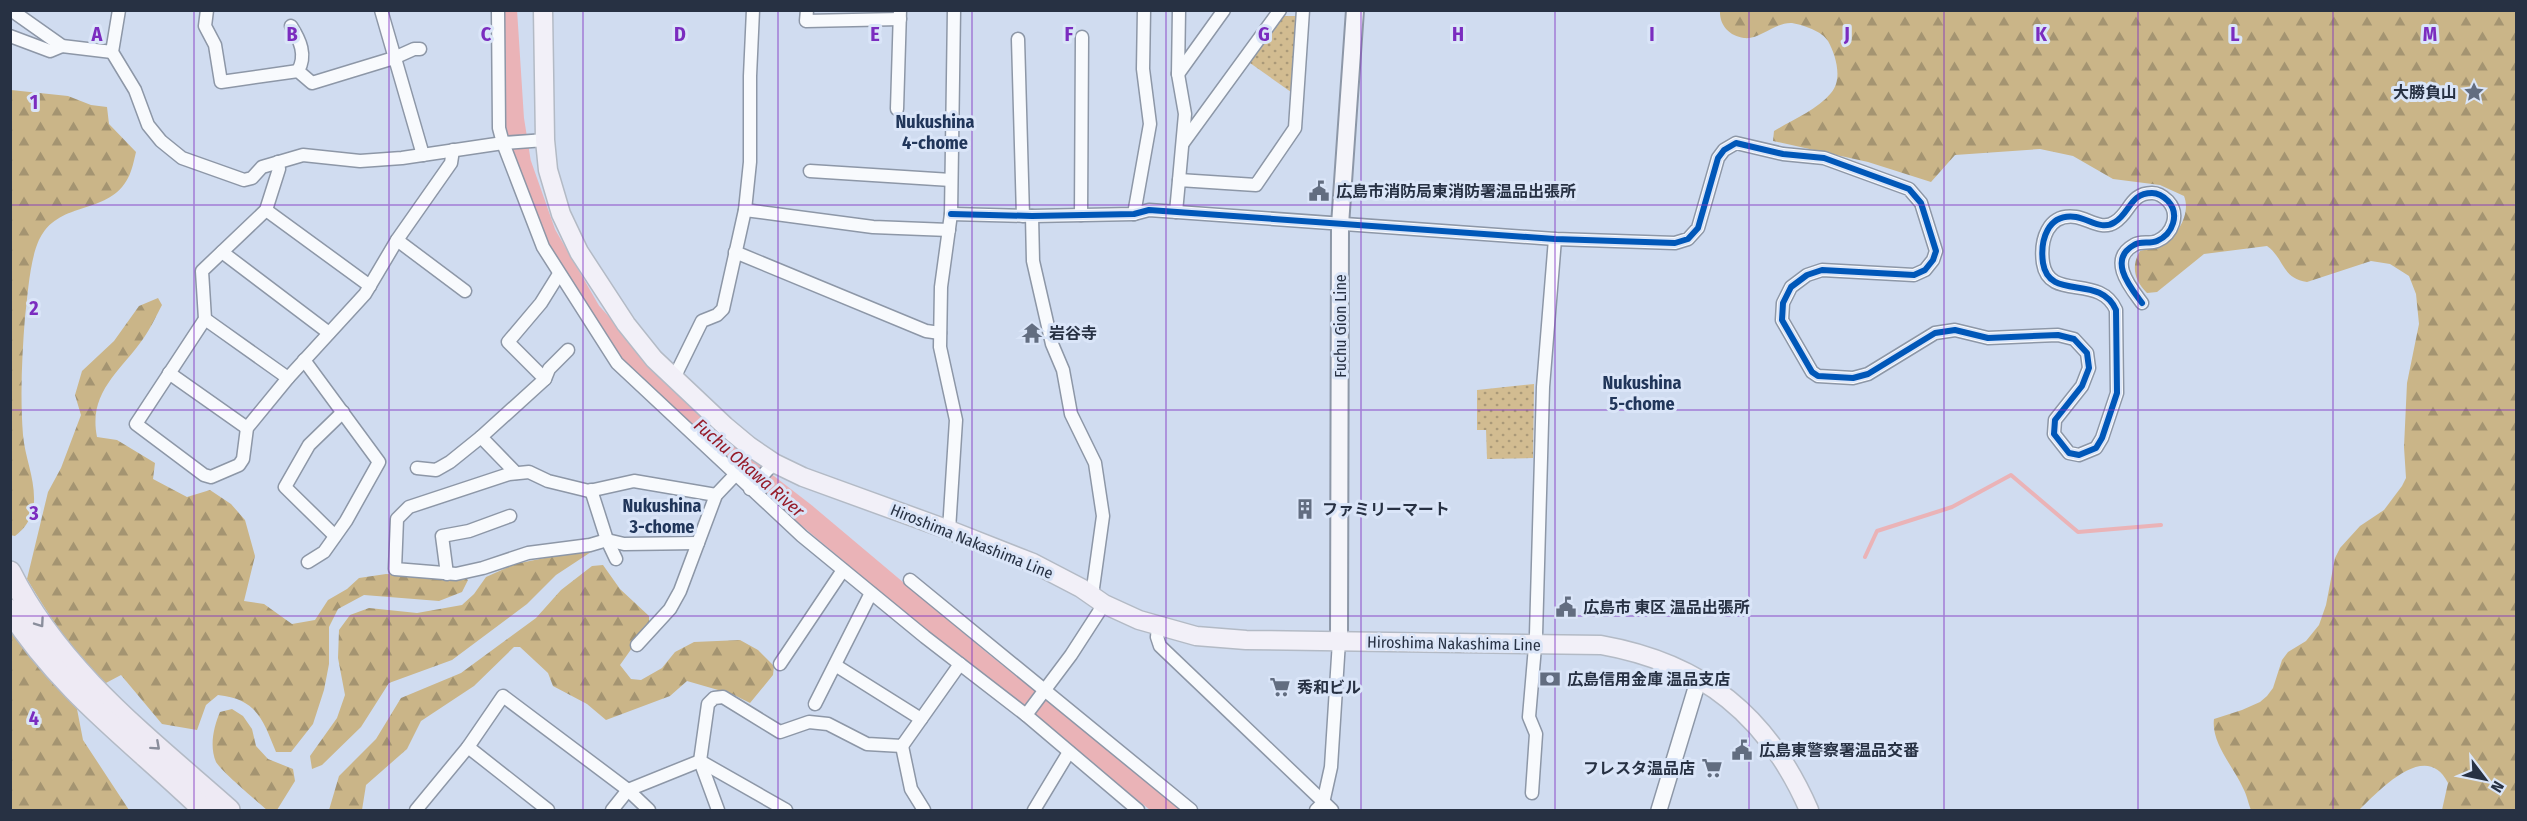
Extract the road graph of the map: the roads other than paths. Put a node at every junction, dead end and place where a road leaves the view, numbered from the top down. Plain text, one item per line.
1 (11, 10) edge
2 (119, 10) edge
3 (207, 10) edge
4 (381, 10) edge
5 (498, 10) edge
6 (543, 10) edge
7 (753, 10) edge
8 (807, 10) edge
9 (954, 10) edge
10 (1144, 10) edge
11 (1179, 10) edge
12 (1224, 10) edge
13 (1280, 10) edge
14 (1303, 10) edge
15 (1355, 10) edge
16 (900, 15) edge
17 (291, 26) dead end
18 (10, 36) edge
19 (1082, 38) dead end
20 (1018, 39) dead end
21 (62, 46) junction
22 (420, 49) dead end
23 (112, 52) junction
24 (394, 58) junction
25 (298, 70) junction
26 (1178, 74) junction
27 (897, 109) dead end
28 (545, 140) junction
29 (503, 143) junction
30 (1182, 145) junction
31 (453, 150) junction
32 (423, 155) junction
33 (278, 162) junction
34 (810, 171) dead end
35 (951, 180) junction
36 (1179, 180) junction
37 (266, 210) junction
38 (745, 210) junction
39 (1176, 213) junction
40 (951, 214) junction
41 (1134, 214) junction
42 (1081, 215) junction
43 (1027, 216) junction
44 (1340, 225) junction
45 (949, 230) junction
46 (1555, 239) junction
47 (397, 240) junction
48 (222, 252) junction
49 (735, 252) junction
50 (560, 274) junction
51 (370, 286) junction
52 (465, 291) dead end
53 (2142, 303) dead end
54 (205, 319) junction
55 (329, 333) junction
56 (940, 333) junction
57 (568, 350) dead end
58 (304, 360) junction
59 (169, 373) junction
60 (288, 378) junction
61 (674, 378) junction
62 (545, 379) junction
63 (343, 412) junction
64 (247, 428) junction
65 (481, 437) junction
66 (774, 463) junction
67 (417, 468) dead end
68 (516, 473) junction
69 (735, 475) junction
70 (750, 489) junction
71 (591, 490) junction
72 (716, 495) junction
73 (510, 516) dead end
74 (950, 530) junction
75 (335, 536) junction
76 (607, 540) junction
77 (699, 543) junction
78 (616, 559) dead end
79 (308, 562) dead end
80 (843, 570) junction
81 (10, 572) edge
82 (447, 574) junction
83 (910, 579) dead end
84 (871, 593) junction
85 (1088, 593) junction
86 (1104, 604) junction
87 (10, 610) edge
88 (1158, 627) junction
89 (1339, 641) junction
90 (1536, 644) junction
91 (637, 645) dead end
92 (780, 664) dead end
93 (960, 664) junction
94 (836, 665) junction
95 (1699, 678) junction
96 (1044, 689) junction
97 (815, 704) dead end
98 (107, 713) junction
99 (1026, 715) junction
100 (921, 719) junction
101 (902, 746) junction
102 (468, 747) junction
103 (1068, 752) junction
104 (700, 761) junction
105 (628, 790) junction
106 (1532, 793) dead end
107 (1324, 808) edge
108 (204, 810) edge
109 (229, 810) edge
110 (416, 810) edge
111 (548, 810) edge
112 (612, 810) edge
113 (649, 810) edge
114 (718, 810) edge
115 (786, 810) edge
116 (924, 810) edge
117 (1034, 810) edge
118 (1138, 810) edge
119 (1191, 810) edge
120 (1659, 810) edge
121 (1809, 810) edge

1 - 21 street
2 - 23 street
3 - 25 street
4 - 24 street
5 - 29 street
6 - 28 main road, Hiroshima Nakashima Line
7 - 38 street
8 - 16 street
9 - 35 street
10 - 41 street
11 - 26 street
12 - 26 street
13 - 30 street
14 - 36 street
15 - 44 main road, Fuchu Gion Line
16 - 27 street
17 - 25 street
18 - 21 street
19 - 42 street
20 - 43 street
21 - 23 street
22 - 24 street
23 - 33 street
24 - 25 street
24 - 32 street
26 - 30 street
28 - 29 street
28 - 61 main road, Hiroshima Nakashima Line
29 - 31 street
29 - 50 street
30 - 36 street
31 - 32 street
31 - 47 street
32 - 33 street
33 - 37 street
34 - 35 street
35 - 40 street
36 - 39 street
37 - 48 street
37 - 51 street
38 - 45 street
38 - 49 street
39 - 41 street
39 - 44 street
40 - 43 street
40 - 45 street
41 - 42 street
42 - 43 street
43 - 85 street
44 - 46 street
44 - 89 main road, Fuchu Gion Line
45 - 56 street
46 - 53 street
46 - 90 street
47 - 51 street
47 - 52 street
48 - 54 street
48 - 55 street
49 - 56 street
49 - 61 street
50 - 62 street
50 - 69 street
51 - 55 street
54 - 59 street
54 - 60 street
55 - 58 street
56 - 74 street
57 - 62 street
58 - 60 street
58 - 63 street
59 - 64 street
59 - 64 street
60 - 64 street
61 - 66 main road, Hiroshima Nakashima Line
62 - 65 street
63 - 75 street
63 - 75 street
65 - 67 street
65 - 68 street
66 - 70 street
66 - 74 main road, Hiroshima Nakashima Line
68 - 71 street
68 - 82 street
69 - 70 street
69 - 72 street
70 - 80 street
71 - 72 street
71 - 76 street
72 - 77 street
73 - 82 street
74 - 85 main road, Hiroshima Nakashima Line
75 - 79 street
76 - 77 street
76 - 78 street
76 - 82 street
77 - 91 street
80 - 84 street
80 - 92 street
81 -> 98 highway
83 - 96 street
84 - 93 street
84 - 94 street
85 - 86 main road, Hiroshima Nakashima Line
86 - 88 main road, Hiroshima Nakashima Line
86 - 96 street
87 - 98 highway
88 - 89 main road, Hiroshima Nakashima Line
88 - 107 street
89 - 90 main road, Hiroshima Nakashima Line
89 - 107 street
90 - 95 main road, Hiroshima Nakashima Line
90 - 106 street
93 - 99 street
93 - 100 street
94 - 97 street
94 - 100 street
95 - 120 street
95 - 121 main road, Hiroshima Nakashima Line
96 - 99 street
96 - 119 street
98 - 108 highway
98 -> 109 highway
99 - 103 street
100 - 101 street
101 - 104 street
101 - 116 street
102 - 105 street
102 - 110 street
102 - 111 street
103 - 117 street
103 - 118 street
104 - 105 street
104 - 114 street
104 - 115 street
105 - 112 street
105 - 113 street

